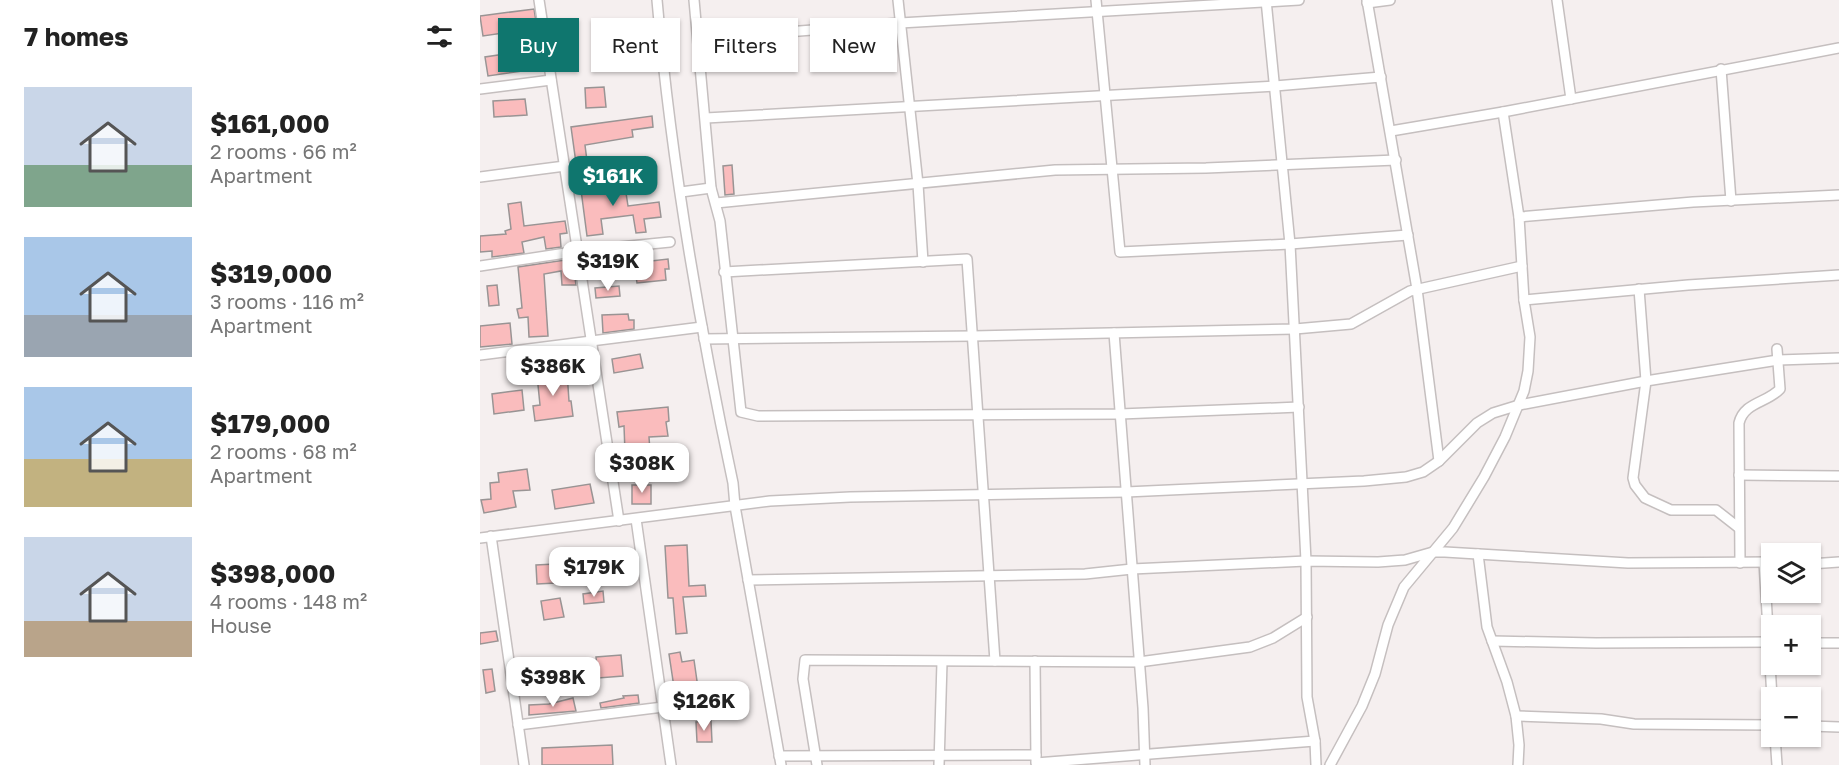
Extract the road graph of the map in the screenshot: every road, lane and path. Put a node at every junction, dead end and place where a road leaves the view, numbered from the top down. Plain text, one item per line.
1 (539, 0) edge
2 (657, 0) edge
3 (694, 0) edge
4 (898, 0) edge
5 (1096, 0) edge
6 (1299, 0) edge
7 (1390, 0) edge
8 (1557, 0) edge
9 (1266, 1) edge
10 (1367, 2) edge
11 (1098, 12) junction
12 (696, 18) edge
13 (900, 23) junction
14 (798, 31) edge
15 (1839, 48) edge
16 (1721, 69) junction
17 (701, 72) edge
18 (1381, 77) junction
19 (551, 80) junction
20 (1275, 86) junction
21 (480, 89) edge
22 (1107, 96) junction
23 (1571, 99) junction
24 (908, 107) junction
25 (1503, 112) junction
26 (706, 118) junction
27 (1391, 131) junction
28 (1396, 160) junction
29 (565, 166) junction
30 (1283, 166) junction
31 (1113, 169) junction
32 (480, 177) edge
33 (918, 184) junction
34 (711, 188) junction
35 (681, 192) junction
36 (1839, 195) edge
37 (1731, 201) junction
38 (716, 203) junction
39 (1520, 217) junction
40 (1408, 235) junction
41 (670, 242) dead end
42 (1290, 244) junction
43 (579, 251) junction
44 (923, 262) junction
45 (480, 266) edge
46 (1522, 266) junction
47 (724, 272) junction
48 (1839, 275) edge
49 (1417, 289) junction
50 (1639, 289) junction
51 (1524, 300) junction
52 (702, 327) junction
53 (1295, 329) junction
54 (1114, 333) junction
55 (973, 336) junction
56 (732, 338) junction
57 (704, 339) junction
58 (592, 340) junction
59 (1777, 349) dead end
60 (480, 355) edge
61 (1839, 358) edge
62 (1778, 360) junction
63 (1646, 381) junction
64 (1519, 405) junction
65 (1299, 407) junction
66 (1120, 414) junction
67 (976, 415) junction
68 (1439, 461) junction
69 (1739, 476) junction
70 (1839, 476) edge
71 (1302, 484) junction
72 (1126, 492) junction
73 (983, 494) junction
74 (735, 506) junction
75 (636, 519) junction
76 (619, 521) junction
77 (1739, 528) junction
78 (491, 536) junction
79 (480, 538) edge
80 (1433, 552) junction
81 (1479, 554) junction
82 (1306, 561) junction
83 (1761, 562) edge
84 (1839, 562) edge
85 (1740, 563) junction
86 (1821, 563) edge
87 (1132, 569) junction
88 (990, 575) junction
89 (748, 580) junction
90 (1307, 617) junction
91 (1492, 641) junction
92 (1761, 642) edge
93 (1821, 643) edge
94 (1839, 643) edge
95 (995, 661) junction
96 (1035, 661) junction
97 (942, 662) junction
98 (1139, 662) junction
99 (663, 707) junction
100 (1516, 717) junction
101 (1761, 724) edge
102 (518, 725) junction
103 (1821, 726) edge
104 (1839, 727) edge
105 (1315, 741) junction
106 (1776, 747) edge
107 (780, 760) edge
108 (815, 760) edge
109 (939, 760) edge
110 (1144, 760) edge
111 (1036, 761) edge
112 (524, 765) edge
113 (671, 765) edge
114 (1316, 765) edge
115 (1330, 765) edge
116 (1518, 765) edge
117 (1777, 765) edge

1 - 19 street
2 - 35 street
3 - 12 street
4 - 13 street
5 - 11 street
6 - 9 street
7 - 10 street
8 - 23 street
9 - 11 street
9 - 20 street
10 - 18 street
11 - 13 street
11 - 22 street
13 - 14 street
13 - 24 street
15 - 16 street
16 - 23 street
16 - 37 street
17 - 26 street
18 - 20 street
18 - 27 street
19 - 21 street
19 - 29 street
20 - 22 street
20 - 30 street
22 - 24 street
22 - 31 street
23 - 25 street
24 - 26 street
24 - 33 street
25 - 27 street
25 - 39 street
26 - 34 street
27 - 28 street
28 - 30 street
28 - 40 street
29 - 32 street
29 - 43 street
30 - 31 street
30 - 42 street
31 - 33 street
31 - 42 street
33 - 38 street
33 - 44 street
34 - 35 street
34 - 38 street
35 - 52 street
36 - 37 street
37 - 39 street
38 - 47 street
39 - 46 street
40 - 42 street
40 - 49 street
41 - 43 street
42 - 53 street
43 - 45 street
43 - 58 street
44 - 47 street
44 - 55 street
46 - 49 street
46 - 51 street
47 - 56 street
48 - 50 street
49 - 53 street
49 - 68 street
50 - 51 street
50 - 63 street
51 - 64 street
52 - 57 street
52 - 58 street
53 - 54 street
53 - 65 street
54 - 55 street
54 - 66 street
55 - 56 street
55 - 67 street
56 - 57 street
56 - 67 street
57 - 74 street
58 - 60 street
58 - 76 street
59 - 62 street
61 - 62 street
62 - 63 street
62 - 69 street
63 - 64 street
63 - 77 street
64 - 68 street
64 - 80 street
65 - 66 street
65 - 71 street
66 - 67 street
66 - 72 street
67 - 73 street
68 - 71 street
69 - 70 street
69 - 77 street
71 - 72 street
71 - 82 street
72 - 73 street
72 - 87 street
73 - 74 street
73 - 88 street
74 - 75 street
74 - 89 street
75 - 76 street
75 - 99 street
76 - 78 street
77 - 85 street
78 - 79 street
78 - 102 street
80 - 81 street
80 - 82 street
80 - 115 street
81 - 85 street
81 - 91 street
82 - 87 street
82 - 90 street
83 - 85 street
84 - 86 street
87 - 88 street
87 - 98 street
88 - 89 street
88 - 95 street
89 - 107 street
90 - 98 street
90 - 105 street
91 - 92 street
91 - 100 street
93 - 94 street
95 - 96 street
95 - 97 street
96 - 98 street
96 - 111 street
97 - 108 street
97 - 109 street
98 - 110 street
99 - 102 street
99 - 113 street
100 - 101 street
100 - 116 street
102 - 112 street
103 - 104 street
105 - 110 street
105 - 114 street
106 - 117 street
107 - 108 street
108 - 109 street
109 - 111 street
110 - 111 street

